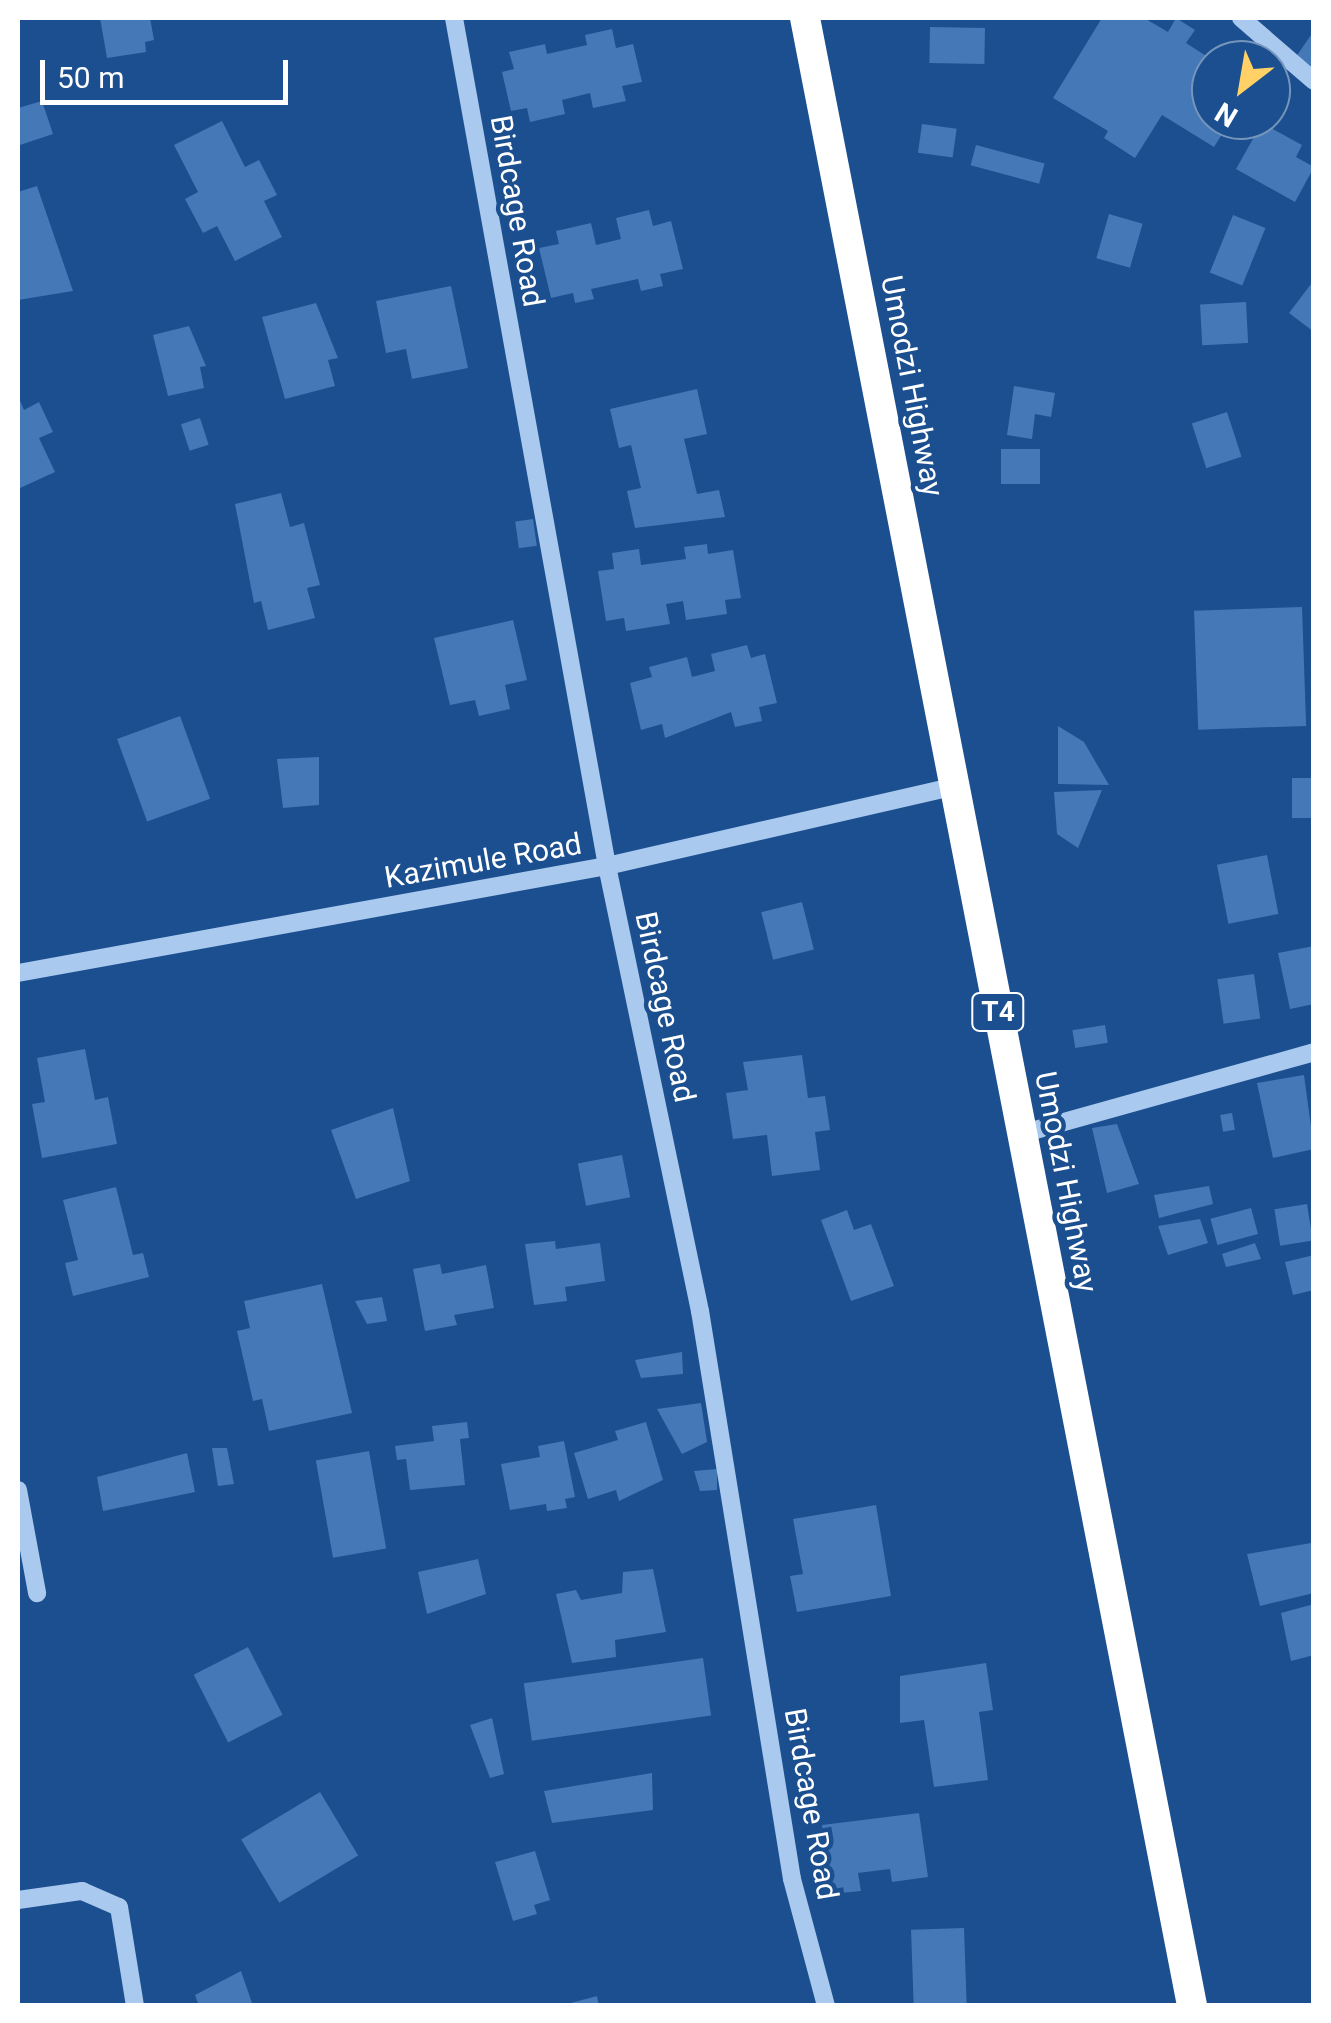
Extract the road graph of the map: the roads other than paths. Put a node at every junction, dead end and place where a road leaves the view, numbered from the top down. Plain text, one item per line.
1 (454, 18) edge
2 (804, 18) edge
3 (1241, 18) edge
4 (1314, 80) edge
5 (955, 786) junction
6 (607, 866) junction
7 (18, 974) edge
8 (1314, 1052) edge
9 (1021, 1134) junction
10 (18, 1490) edge
11 (37, 1593) dead end
12 (18, 1900) edge
13 (135, 2006) edge
14 (826, 2006) edge
15 (1192, 2006) edge

1 - 6 street, Birdcage Road
2 - 5 highway, Umodzi Highway / T4
3 - 4 street
5 - 6 street, Kazimule Road
5 - 9 highway, Umodzi Highway / T4
6 - 7 street, Kazimule Road
6 - 14 street, Birdcage Road
8 - 9 street
9 - 15 highway, Umodzi Highway / T4
10 - 11 street
12 - 13 street

